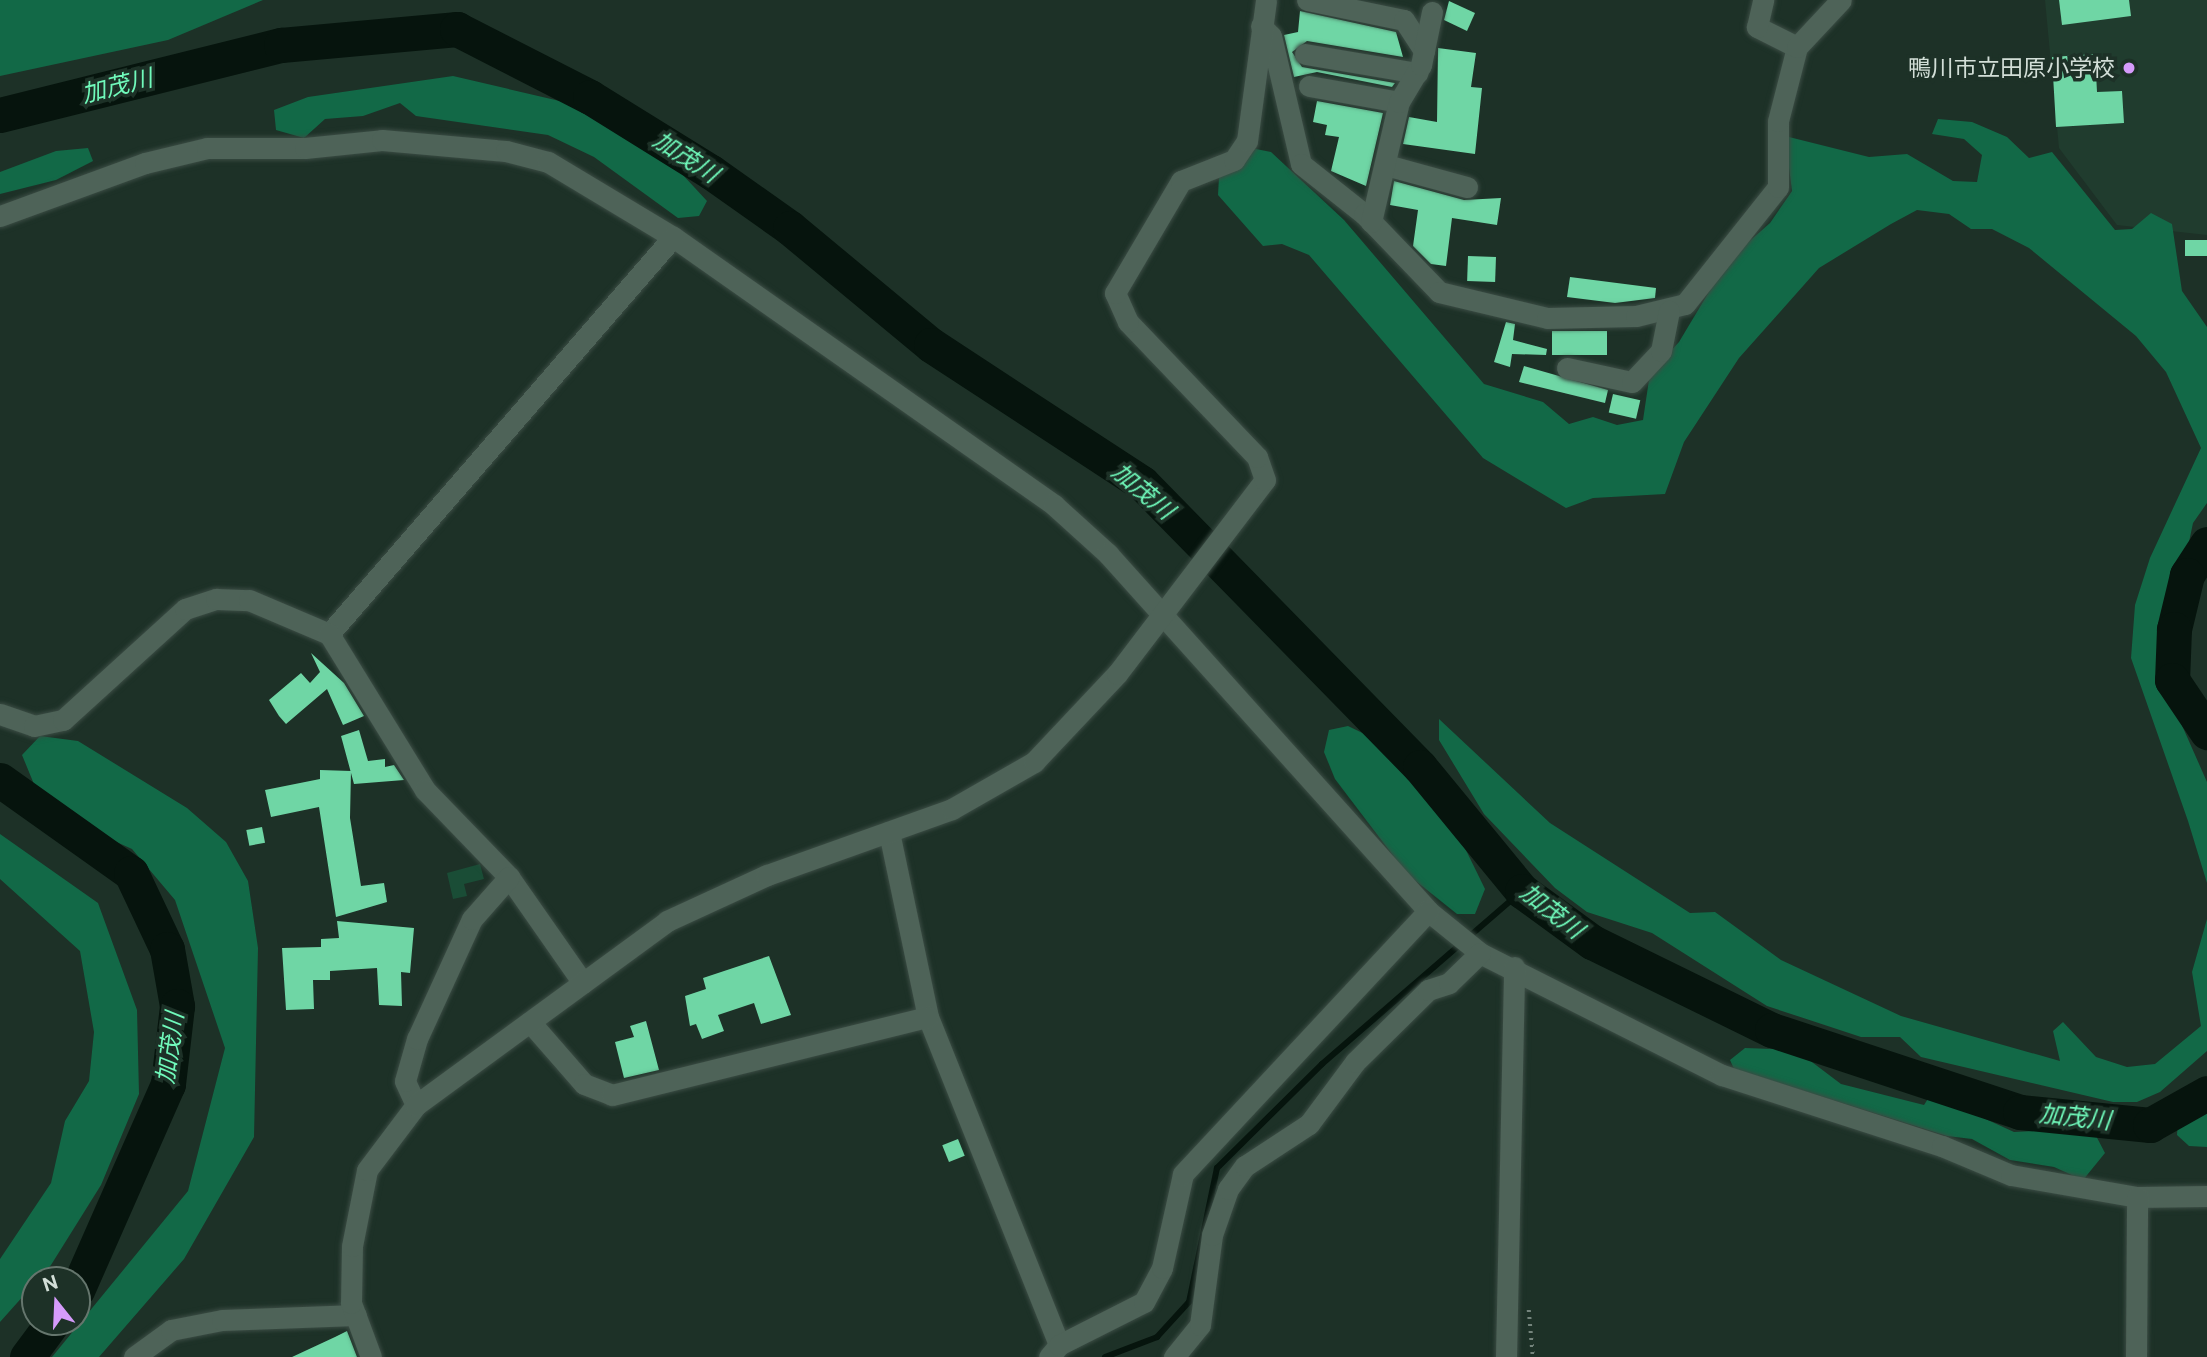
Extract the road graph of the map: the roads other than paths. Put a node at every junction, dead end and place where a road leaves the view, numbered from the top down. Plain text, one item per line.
1 (1266, 0) edge
2 (1307, 0) edge
3 (1763, 0) edge
4 (1841, 0) edge
5 (1432, 12) dead end
6 (1261, 26) junction
7 (1797, 47) junction
8 (1424, 51) junction
9 (1305, 54) dead end
10 (1417, 73) junction
11 (1308, 86) dead end
12 (1399, 103) junction
13 (1386, 165) junction
14 (1467, 187) dead end
15 (0, 216) edge
16 (1371, 222) junction
17 (673, 237) junction
18 (1669, 311) junction
19 (1567, 368) dead end
20 (1163, 613) junction
21 (330, 634) junction
22 (0, 714) edge
23 (889, 832) junction
24 (509, 877) junction
25 (1428, 911) junction
26 (1475, 949) junction
27 (1514, 967) junction
28 (583, 983) junction
29 (928, 1017) junction
30 (530, 1022) junction
31 (416, 1105) junction
32 (2207, 1196) edge
33 (2137, 1197) junction
34 (356, 1315) junction
35 (1054, 1351) edge
36 (134, 1357) edge
37 (372, 1357) edge
38 (1174, 1357) edge
39 (1506, 1357) edge
40 (2136, 1357) edge

1 - 6 street
2 - 8 street
3 - 7 street
4 - 7 street
5 - 8 street
6 - 16 street
6 - 20 street
7 - 18 street
8 - 10 street
9 - 10 street
10 - 12 street
11 - 12 street
12 - 13 street
13 - 14 street
13 - 16 street
15 - 17 street
16 - 18 street
17 - 20 street
17 - 21 street
18 - 19 street
20 - 23 street
20 - 25 street
21 - 22 street
21 - 24 street
23 - 28 street
23 - 29 street
24 - 28 street
24 - 31 street
25 - 26 street
25 - 35 street
26 - 27 street
26 - 38 street
27 - 33 street
27 - 39 street
28 - 30 street
29 - 30 street
29 - 35 street
30 - 31 street
31 - 34 street
32 - 33 street
33 - 40 street
34 - 36 street
34 - 37 street

